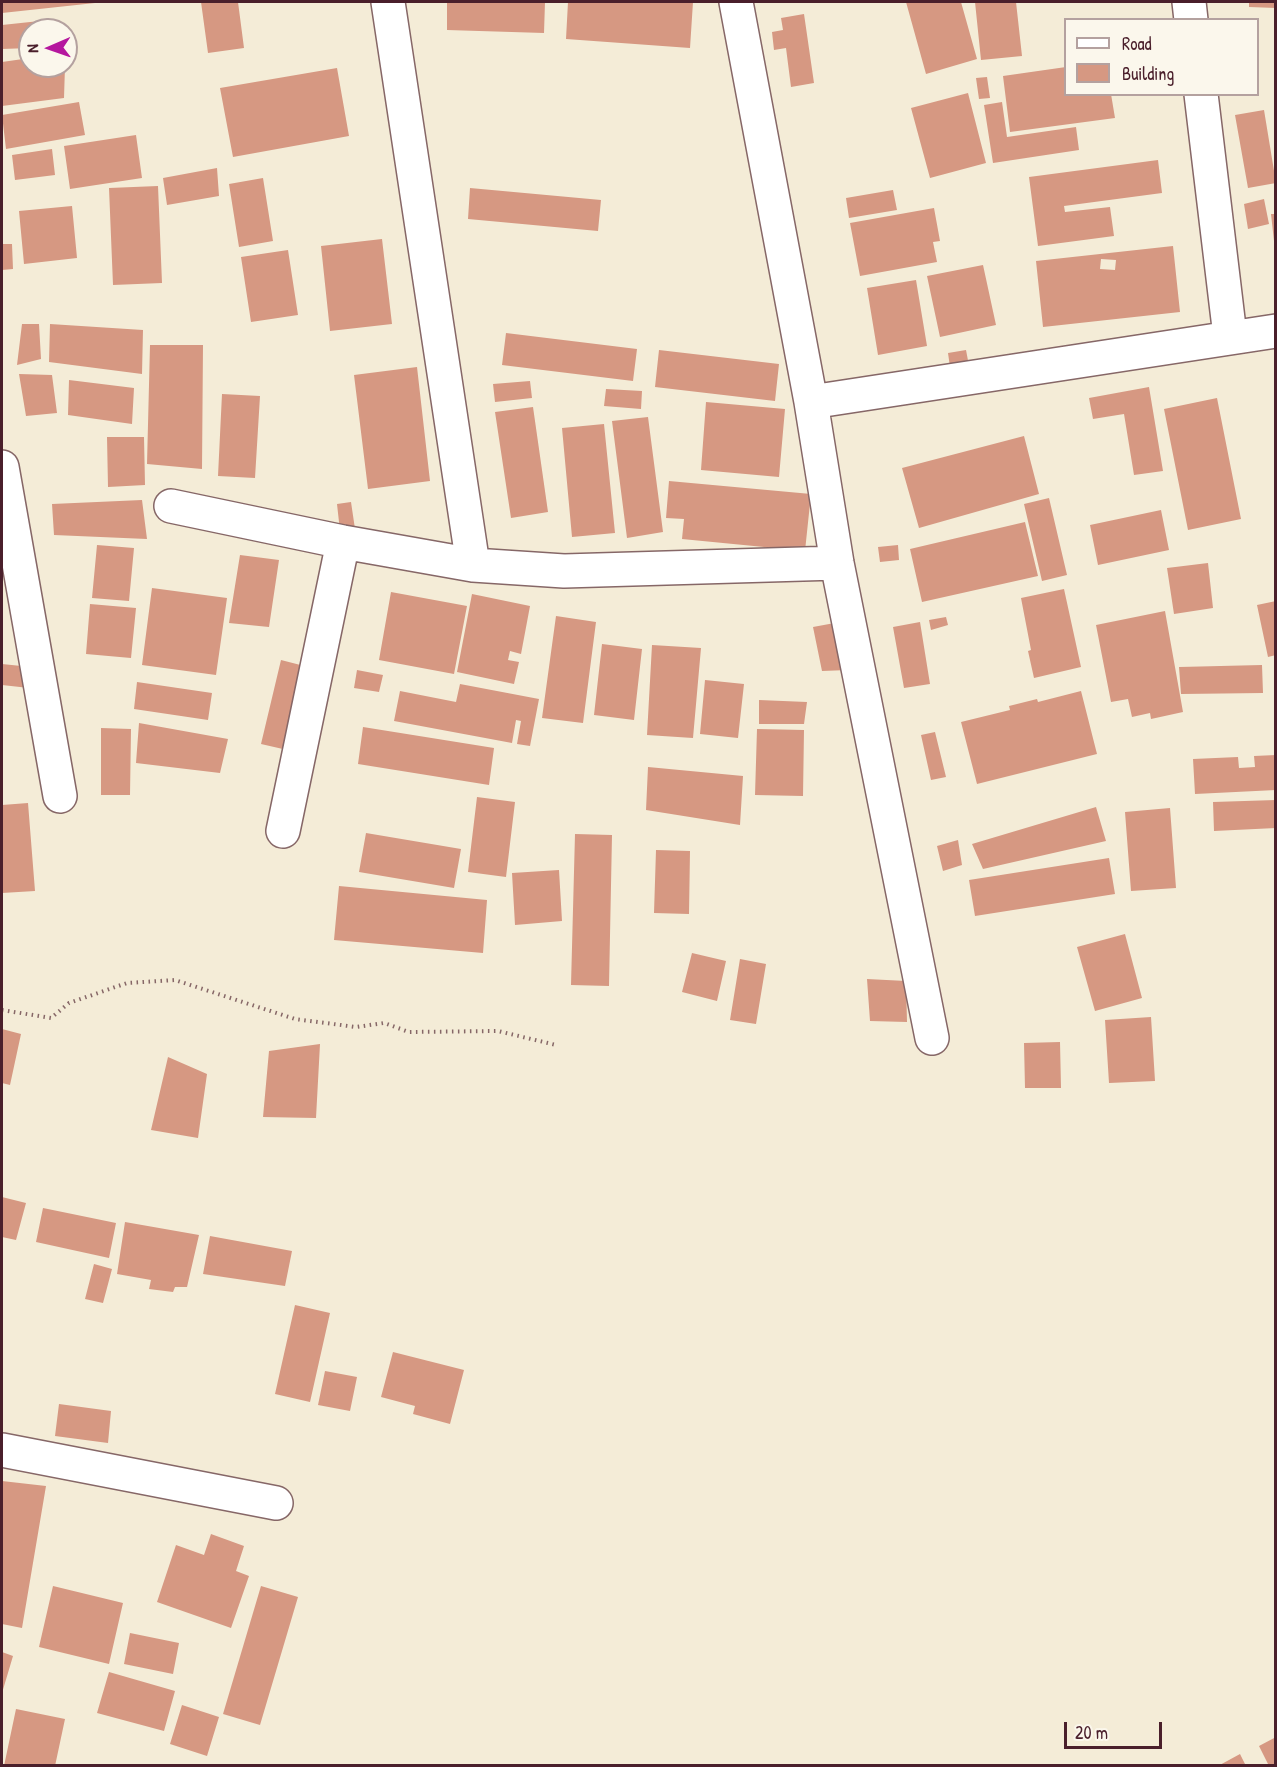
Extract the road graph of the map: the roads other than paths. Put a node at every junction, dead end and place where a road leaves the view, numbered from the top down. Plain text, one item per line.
1 (388, 2) edge
2 (736, 2) edge
3 (1189, 2) edge
4 (1191, 18) edge
5 (1200, 96) edge
6 (1275, 331) edge
7 (1230, 336) junction
8 (812, 402) junction
9 (2, 466) edge
10 (171, 506) dead end
11 (343, 542) junction
12 (837, 563) junction
13 (473, 565) junction
14 (60, 796) dead end
15 (283, 831) dead end
16 (932, 1038) dead end
17 (2, 1450) edge
18 (276, 1503) dead end

1 - 13 street
2 - 8 street
3 - 4 street
5 - 7 street
6 - 7 street
7 - 8 street
8 - 12 street
9 - 14 street
10 - 11 street
11 - 13 street
11 - 15 street
12 - 13 street
12 - 16 street
17 - 18 street

